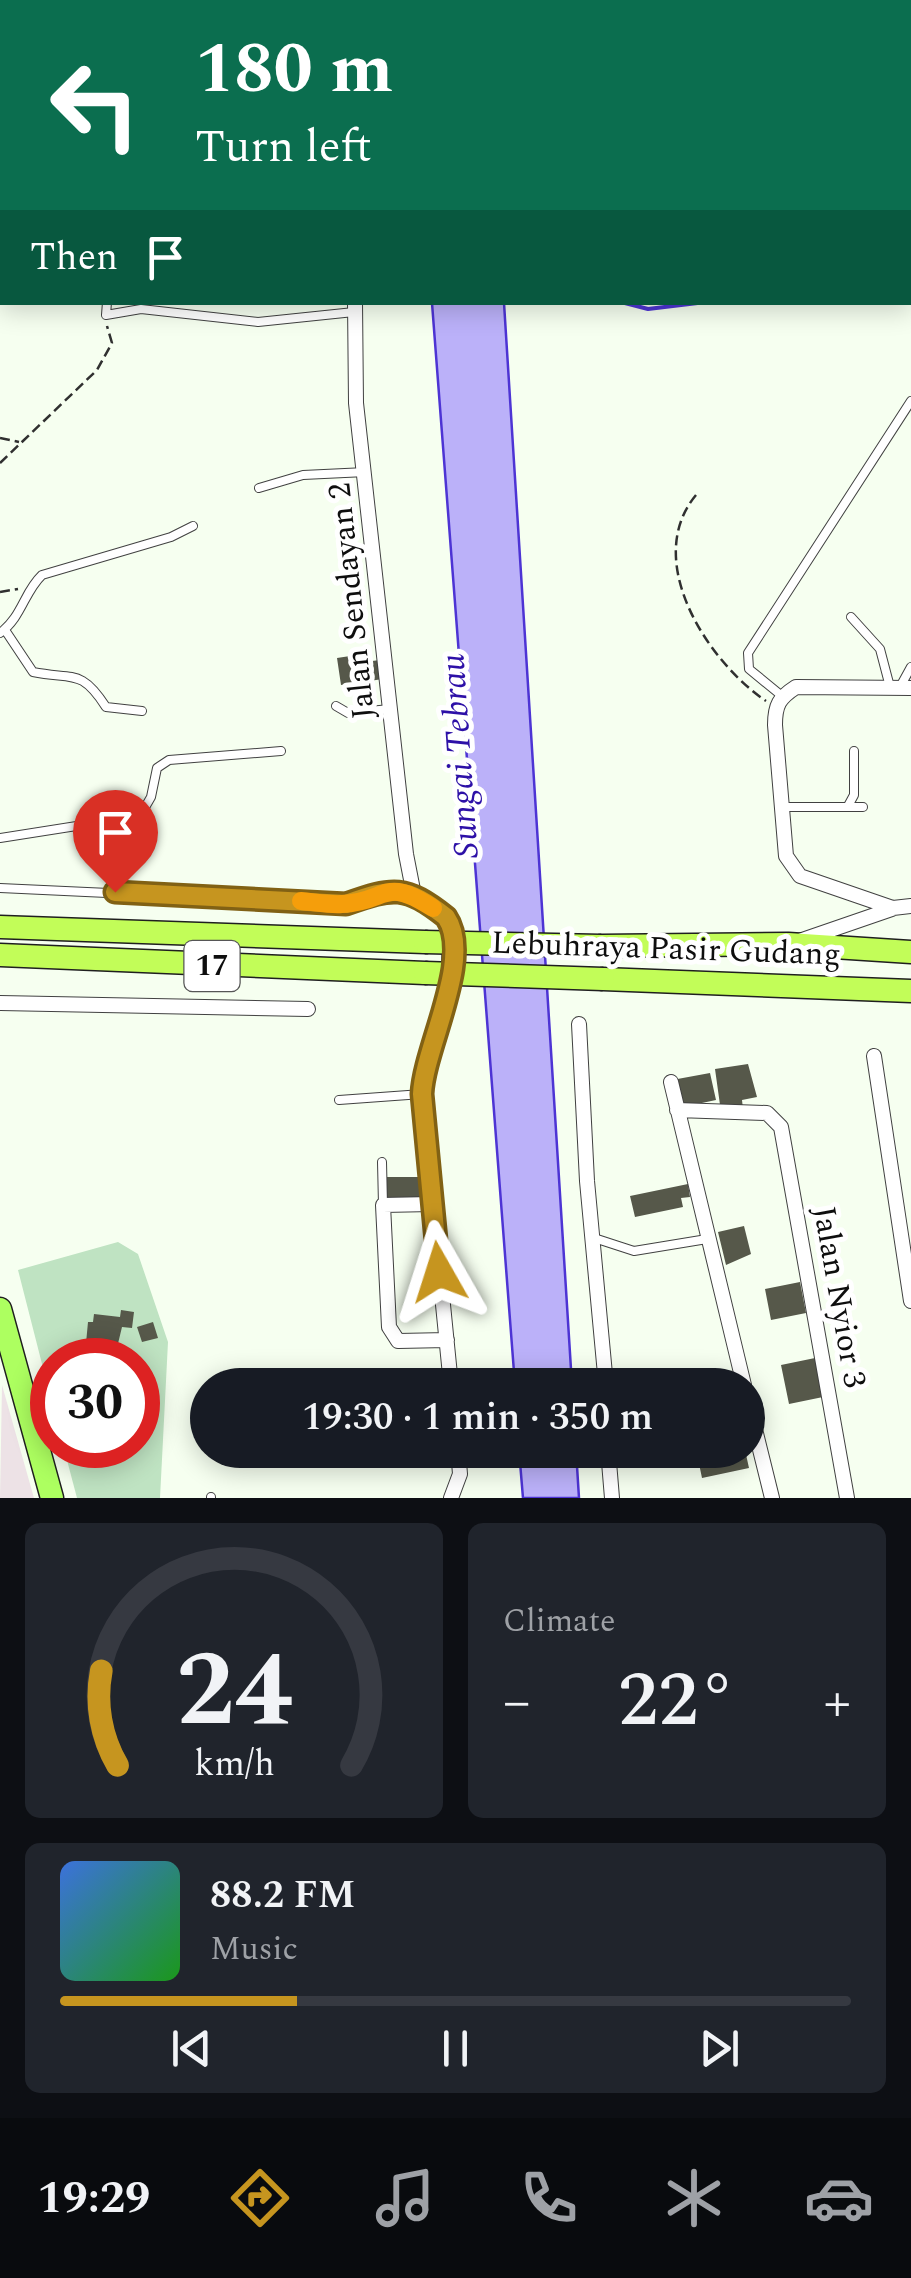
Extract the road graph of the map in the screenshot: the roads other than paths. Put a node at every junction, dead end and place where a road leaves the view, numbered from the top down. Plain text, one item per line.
1 (106, 305) edge
2 (354, 307) edge
3 (911, 401) edge
4 (366, 472) junction
5 (260, 488) dead end
6 (193, 526) dead end
7 (851, 618) dead end
8 (3, 631) edge
9 (911, 666) edge
10 (900, 687) edge
11 (778, 702) junction
12 (336, 706) dead end
13 (390, 709) junction
14 (142, 711) dead end
15 (281, 750) dead end
16 (854, 752) dead end
17 (848, 806) junction
18 (782, 807) junction
19 (863, 807) dead end
20 (0, 838) edge
21 (0, 888) edge
22 (414, 892) junction
23 (911, 906) edge
24 (893, 908) junction
25 (0, 928) edge
26 (788, 944) junction
27 (911, 952) edge
28 (0, 955) edge
29 (911, 991) edge
30 (0, 1003) edge
31 (308, 1009) dead end
32 (580, 1024) dead end
33 (874, 1056) dead end
34 (671, 1082) dead end
35 (422, 1094) junction
36 (339, 1100) dead end
37 (677, 1110) junction
38 (382, 1162) dead end
39 (383, 1204) junction
40 (432, 1204) junction
41 (591, 1237) junction
42 (707, 1239) junction
43 (911, 1301) edge
44 (0, 1309) edge
45 (447, 1340) junction
46 (449, 1368) edge
47 (604, 1368) edge
48 (740, 1368) edge
49 (460, 1468) edge
50 (610, 1468) edge
51 (765, 1468) edge
52 (52, 1498) edge
53 (451, 1498) edge
54 (612, 1498) edge
55 (772, 1498) edge
56 (847, 1498) edge

1 - 2 lane
2 - 4 street, Jalan Sendayan 2
3 - 11 lane
4 - 5 lane
4 - 13 street, Jalan Sendayan 2
6 - 8 lane
7 - 10 lane
8 - 14 lane
9 - 10 lane
10 - 11 street
11 - 18 street
12 - 13 lane
13 - 22 street, Jalan Sendayan 2
15 - 20 lane
16 - 17 lane
17 - 18 lane
17 - 19 lane
18 - 24 street
21 - 22 lane
22 - 35 street
23 - 24 street
24 - 26 street
25 - 26 highway, Lebuhraya Pasir Gudang / 17, bridge
26 - 27 highway, Lebuhraya Pasir Gudang / 17
28 - 29 highway, Lebuhraya Pasir Gudang / 17, bridge
30 - 31 street
32 - 41 street
33 - 43 street
34 - 37 street
35 - 36 lane
35 - 40 street
37 - 42 street
37 - 56 street, Jalan Nyior 3
38 - 39 lane
39 - 40 street
39 - 45 street
40 - 45 street
41 - 42 lane
41 - 47 street
42 - 48 street
44 - 52 main road
45 - 46 street
49 - 53 street
50 - 54 street
51 - 55 street

